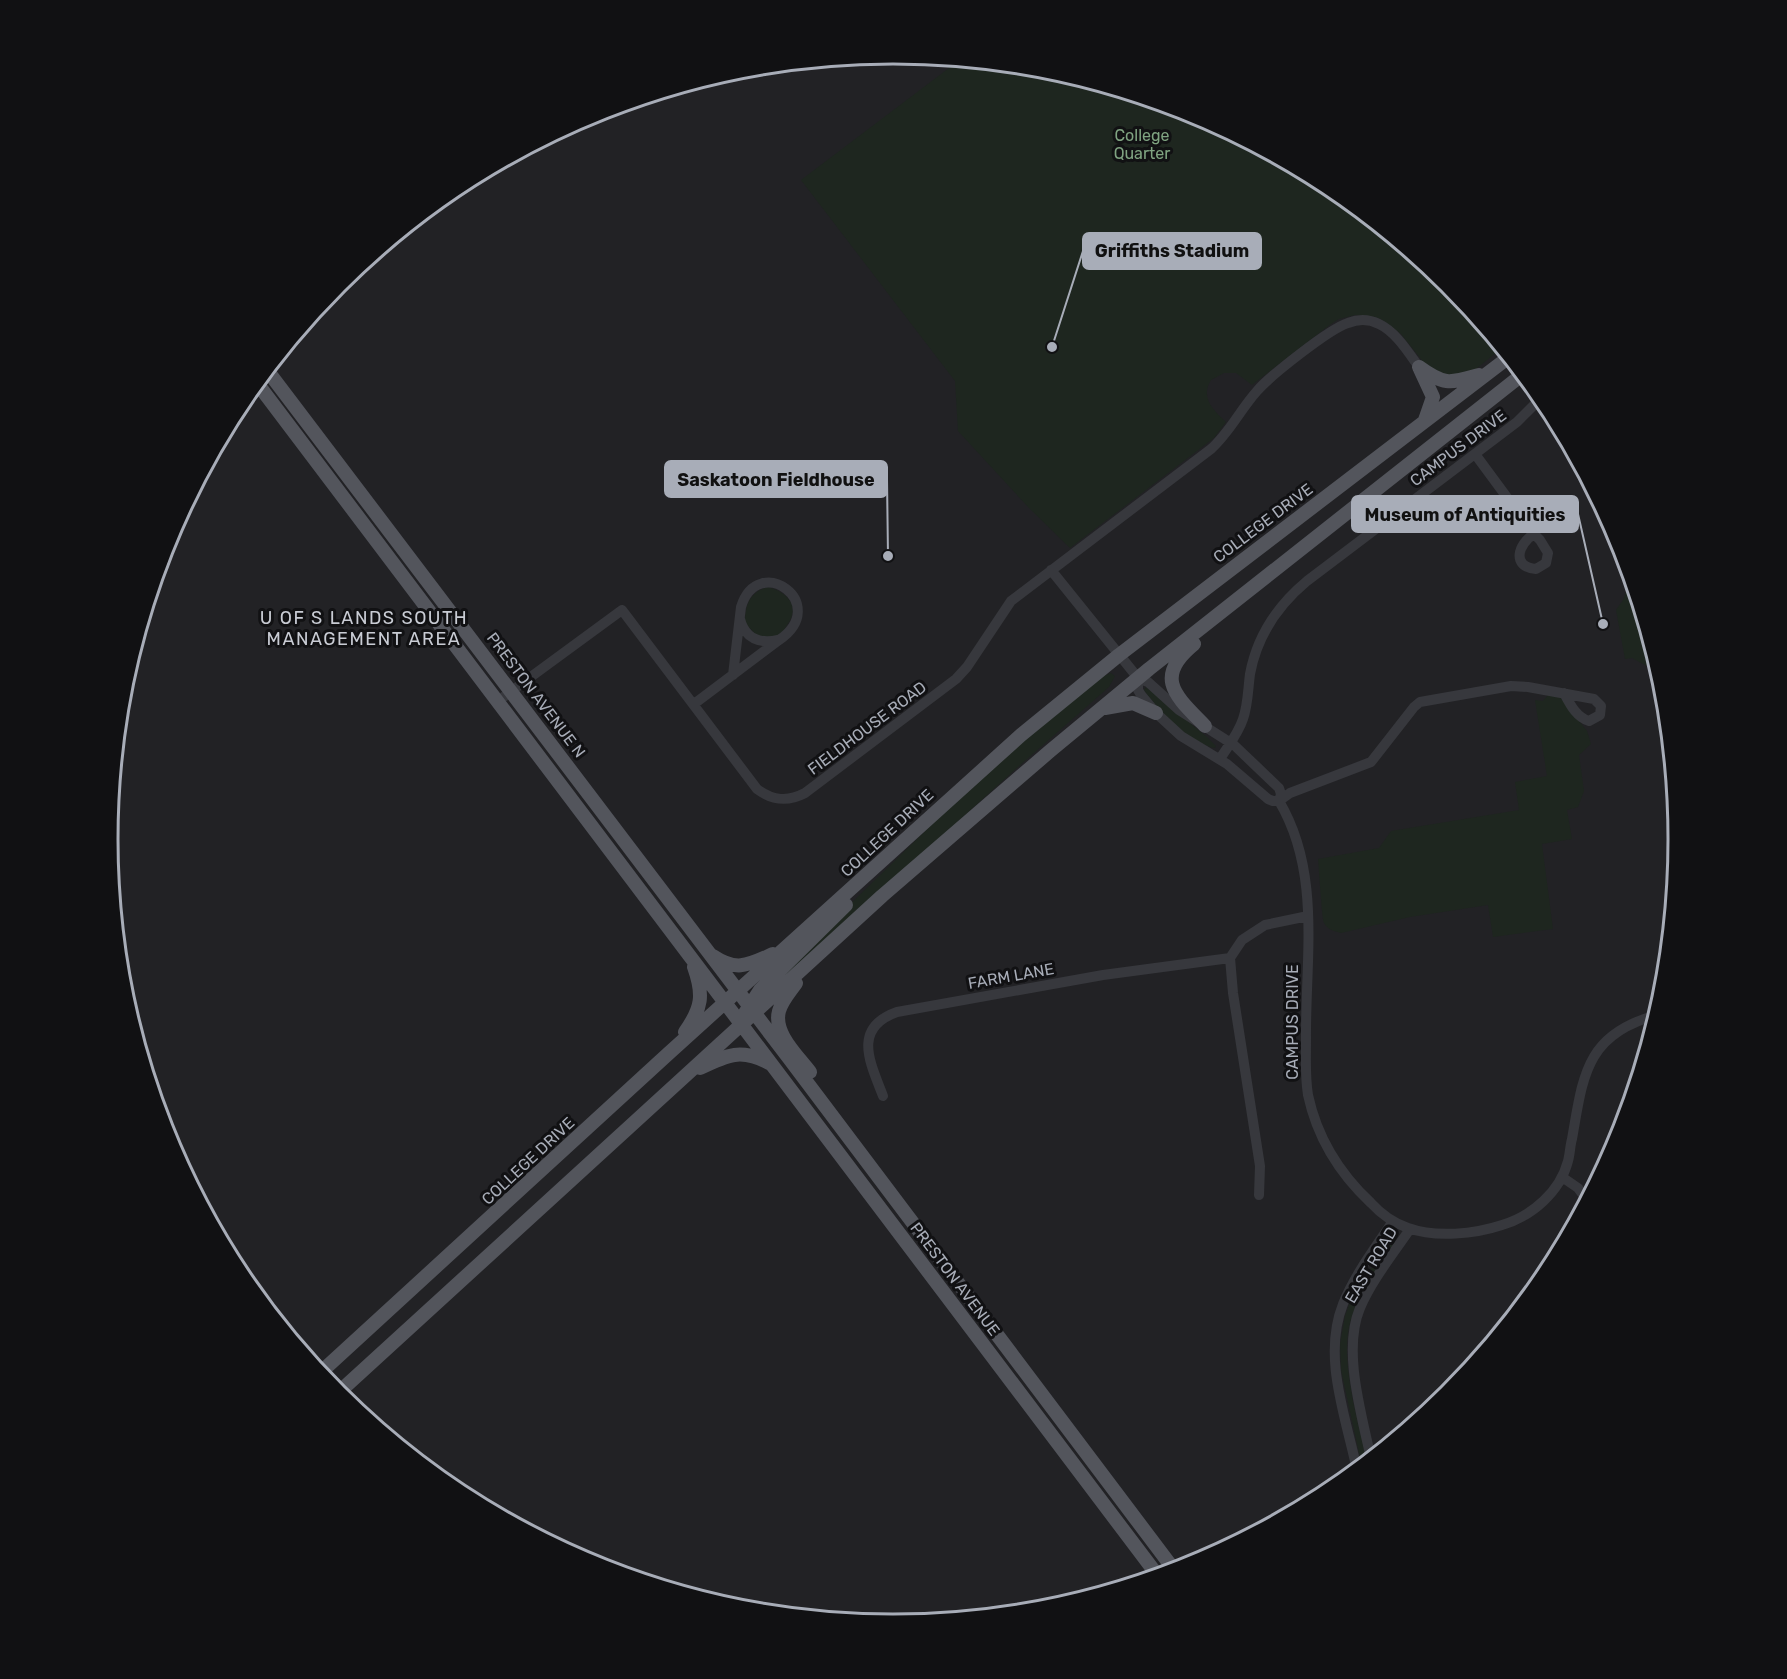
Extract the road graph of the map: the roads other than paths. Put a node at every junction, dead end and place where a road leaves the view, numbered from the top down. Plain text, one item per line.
1 (1503, 362) edge
2 (1419, 367) junction
3 (1487, 374) junction
4 (272, 377) edge
5 (1516, 379) edge
6 (263, 390) edge
7 (1535, 404) edge
8 (1424, 422) junction
9 (1475, 454) junction
10 (1534, 534) dead end
11 (1051, 570) junction
12 (1226, 609) junction
13 (740, 617) junction
14 (779, 640) junction
15 (1119, 655) junction
16 (733, 675) junction
17 (1137, 678) junction
18 (512, 690) junction
19 (1564, 693) junction
20 (498, 701) junction
21 (694, 704) junction
22 (1100, 709) junction
23 (1156, 713) junction
24 (1205, 726) junction
25 (1230, 743) junction
26 (1220, 759) junction
27 (989, 762) junction
28 (1278, 801) junction
29 (1308, 916) junction
30 (784, 949) junction
31 (709, 953) junction
32 (689, 954) junction
33 (1230, 958) junction
34 (810, 962) junction
35 (738, 992) junction
36 (751, 1010) junction
37 (733, 1013) junction
38 (1647, 1019) edge
39 (669, 1053) junction
40 (773, 1065) junction
41 (685, 1076) junction
42 (883, 1096) dead end
43 (631, 1126) junction
44 (865, 1160) junction
45 (1562, 1177) junction
46 (1259, 1194) dead end
47 (1583, 1194) edge
48 (1393, 1221) junction
49 (1410, 1229) junction
50 (326, 1367) edge
51 (344, 1387) edge
52 (1369, 1450) edge
53 (1355, 1461) edge
54 (1169, 1563) edge
55 (1153, 1569) edge

1 - 3 main road, COLLEGE DRIVE
2 - 3 main road
2 - 8 main road
2 - 11 street, FIELDHOUSE ROAD
3 - 8 main road, COLLEGE DRIVE
4 - 18 main road, PRESTON AVENUE N
5 - 12 main road
6 - 20 main road, PRESTON AVENUE N
7 - 9 street, CAMPUS DRIVE
8 - 15 main road, COLLEGE DRIVE
9 - 10 street
9 - 25 street, CAMPUS DRIVE
11 - 15 street, CAMPUS DRIVE
11 - 21 street, FIELDHOUSE ROAD
12 - 17 main road
12 - 24 main road
13 - 14 street
13 - 14 street
13 - 16 street
14 - 16 street
15 - 17 street, CAMPUS DRIVE
15 - 27 main road, COLLEGE DRIVE
16 - 21 street
17 - 22 main road
17 - 23 street, CAMPUS DRIVE
17 - 24 street, CAMPUS DRIVE
18 - 20 street, FIELDHOUSE ROAD
18 - 21 street, FIELDHOUSE ROAD
18 - 31 main road, PRESTON AVENUE N
19 - 19 street
19 - 28 street
20 - 32 main road, PRESTON AVENUE N
22 - 23 main road
22 - 34 main road
23 - 26 street, CAMPUS DRIVE
24 - 25 street, CAMPUS DRIVE
25 - 26 street, CAMPUS DRIVE
25 - 28 street, CAMPUS DRIVE
26 - 28 street, CAMPUS DRIVE
27 - 30 main road, COLLEGE DRIVE
27 - 36 main road
28 - 29 street, CAMPUS DRIVE
29 - 33 street
29 - 48 street, CAMPUS DRIVE
30 - 31 main road
30 - 35 main road, COLLEGE DRIVE
31 - 35 main road, PRESTON AVENUE N
32 - 37 main road, PRESTON AVENUE N
32 - 39 main road
33 - 42 street, FARM LANE
33 - 46 street
34 - 36 main road
34 - 44 main road
35 - 36 main road, PRESTON AVENUE N
35 - 37 main road, COLLEGE DRIVE
36 - 37 main road
36 - 44 main road, PRESTON AVENUE
37 - 39 main road, COLLEGE DRIVE
37 - 40 main road, PRESTON AVENUE
37 - 41 main road, COLLEGE DRIVE
37 - 43 main road
38 - 45 street, CAMPUS DRIVE
39 - 50 main road, COLLEGE DRIVE
40 - 41 main road
40 - 55 main road, PRESTON AVENUE
41 - 43 main road, COLLEGE DRIVE
43 - 51 main road, COLLEGE DRIVE
44 - 54 main road, PRESTON AVENUE
45 - 47 street
45 - 49 street, CAMPUS DRIVE
48 - 49 street, CAMPUS DRIVE
48 - 53 street, EAST ROAD
49 - 52 street, EAST ROAD

